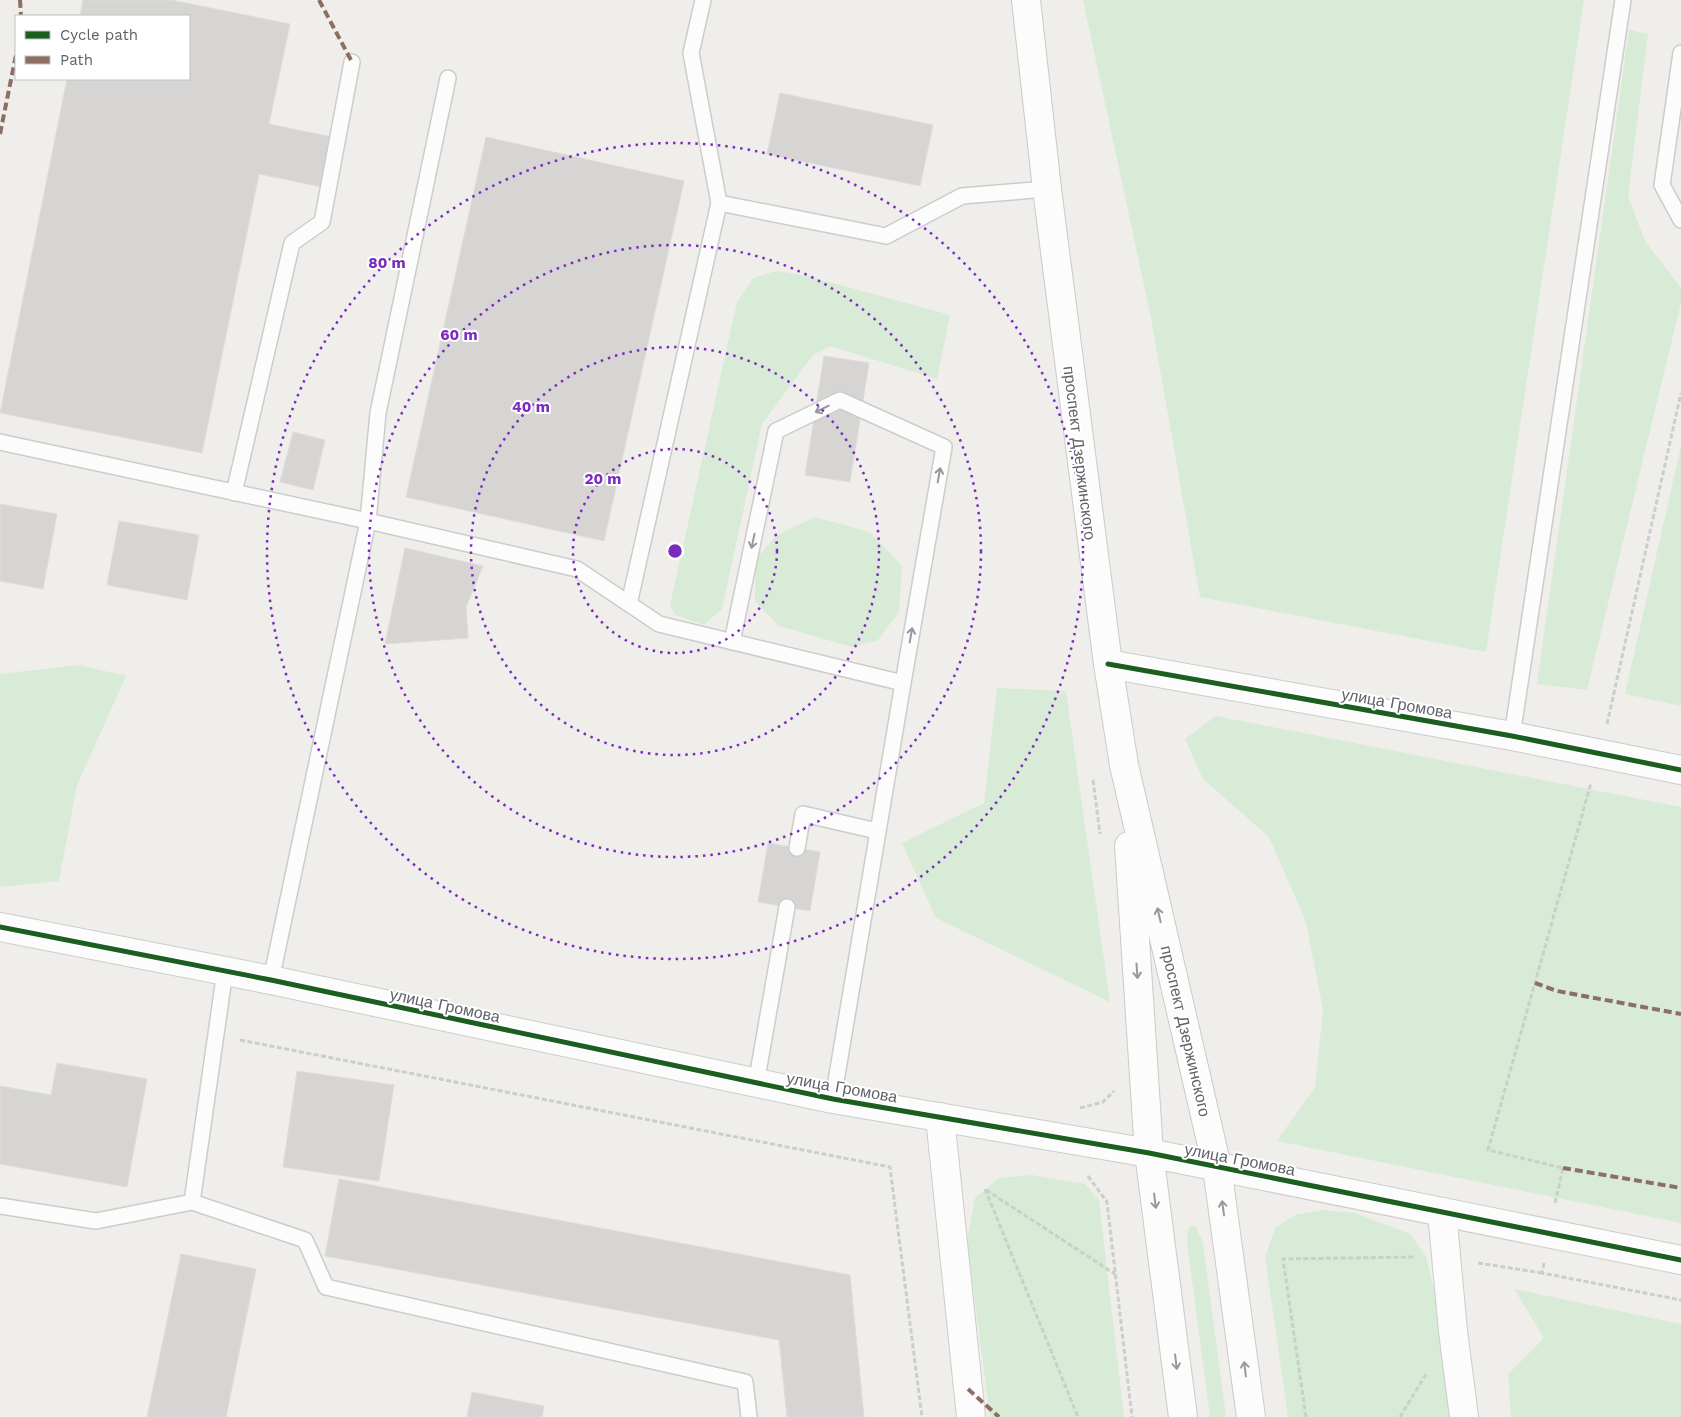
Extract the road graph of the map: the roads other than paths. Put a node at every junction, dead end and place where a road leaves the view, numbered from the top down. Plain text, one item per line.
1 (703, 0) edge
2 (1012, 0) edge
3 (1026, 0) edge
4 (1624, 0) edge
5 (1681, 53) edge
6 (352, 62) dead end
7 (448, 78) dead end
8 (1041, 139) junction
9 (1047, 189) junction
10 (719, 203) junction
11 (1681, 220) edge
12 (0, 442) edge
13 (234, 493) junction
14 (368, 521) junction
15 (629, 604) junction
16 (732, 642) junction
17 (1108, 664) junction
18 (903, 683) junction
19 (1512, 736) junction
20 (1124, 765) junction
21 (1681, 770) edge
22 (876, 831) junction
23 (797, 848) dead end
24 (787, 907) dead end
25 (0, 927) edge
26 (225, 971) junction
27 (271, 980) junction
28 (756, 1084) junction
29 (834, 1099) junction
30 (940, 1118) junction
31 (1149, 1153) junction
32 (1217, 1167) junction
33 (192, 1202) junction
34 (0, 1206) edge
35 (1442, 1212) junction
36 (1681, 1260) edge
37 (749, 1417) edge
38 (971, 1417) edge
39 (1183, 1417) edge
40 (1251, 1417) edge
41 (1464, 1417) edge

1 - 10 lane
2 - 8 street
3 - 8 street
4 - 19 lane
5 - 11 lane
6 - 13 lane
7 - 14 lane
8 - 9 street, проспект Дзержинского
9 - 10 lane
9 - 17 street, проспект Дзержинского
10 - 15 lane
12 - 13 lane
13 - 14 lane
14 - 15 lane
14 - 27 lane
15 - 16 lane
16 - 18 lane
18 -> 16 lane
17 - 19 street, улица Громова
17 - 20 street, проспект Дзержинского
18 - 22 lane
19 - 21 street, улица Громова
20 -> 31 street, проспект Дзержинского
32 -> 20 street, проспект Дзержинского
22 - 23 lane
22 - 29 lane
24 - 28 lane
25 - 26 street, улица Громова
26 - 27 street, улица Громова
26 - 33 lane
27 - 28 street, улица Громова
28 - 29 street, улица Громова
29 - 30 street, улица Громова
30 - 31 street, улица Громова
30 - 38 street
31 - 32 street, улица Громова
31 -> 39 street, проспект Дзержинского
32 - 35 street, улица Громова
40 -> 32 street, проспект Дзержинского
33 - 34 lane
33 - 37 lane
35 - 36 street, улица Громова
35 - 41 street

